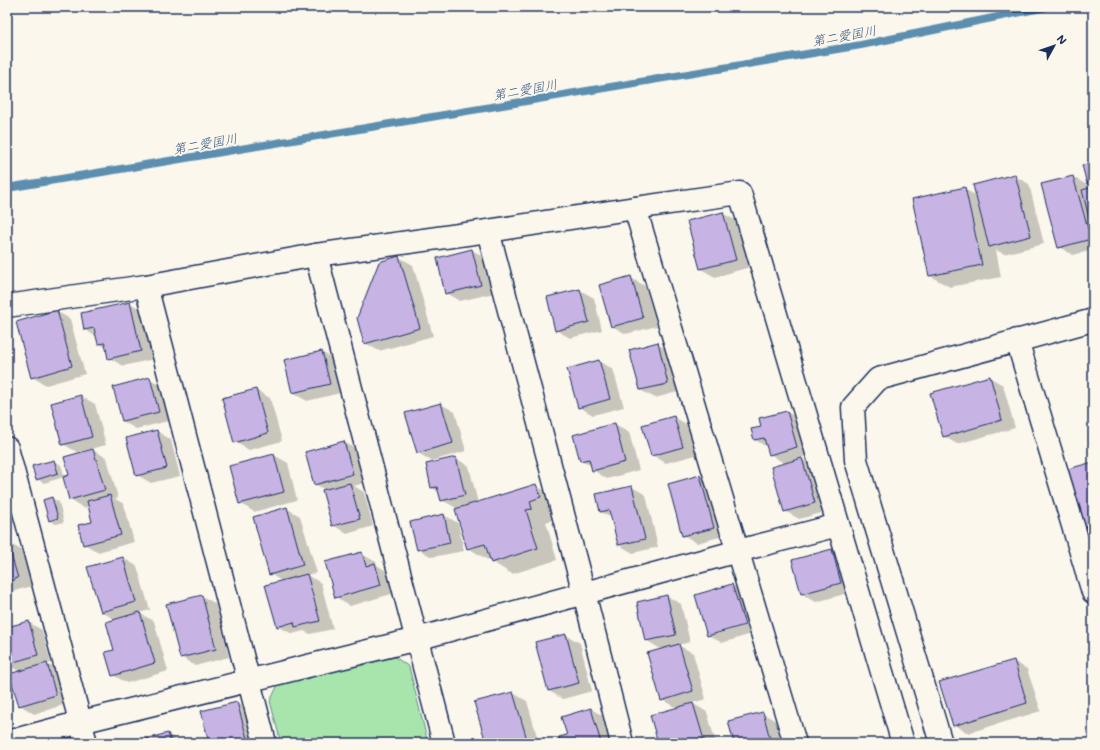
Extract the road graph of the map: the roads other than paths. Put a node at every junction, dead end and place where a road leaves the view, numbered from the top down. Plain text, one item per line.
1 (635, 208) junction
2 (488, 231) junction
3 (316, 255) junction
4 (146, 286) junction
5 (7, 306) edge
6 (1093, 320) edge
7 (1017, 340) junction
8 (7, 448) edge
9 (838, 525) junction
10 (738, 551) junction
11 (1093, 592) edge
12 (584, 593) junction
13 (417, 639) junction
14 (248, 680) junction
15 (81, 722) junction
16 (7, 742) edge
17 (86, 743) edge
18 (265, 743) edge
19 (444, 743) edge
20 (622, 743) edge
21 (794, 743) edge
22 (904, 743) edge
23 (940, 743) edge

1 - 2 street
1 - 9 street
1 - 10 street
2 - 3 street
2 - 12 street
3 - 4 street
3 - 13 street
4 - 5 street
4 - 14 street
6 - 7 street
7 - 11 street
7 - 23 street
8 - 15 street
9 - 10 street
9 - 22 street
10 - 12 street
10 - 21 street
12 - 13 street
12 - 20 street
13 - 14 street
13 - 19 street
14 - 15 street
14 - 18 street
15 - 16 street
15 - 17 street

